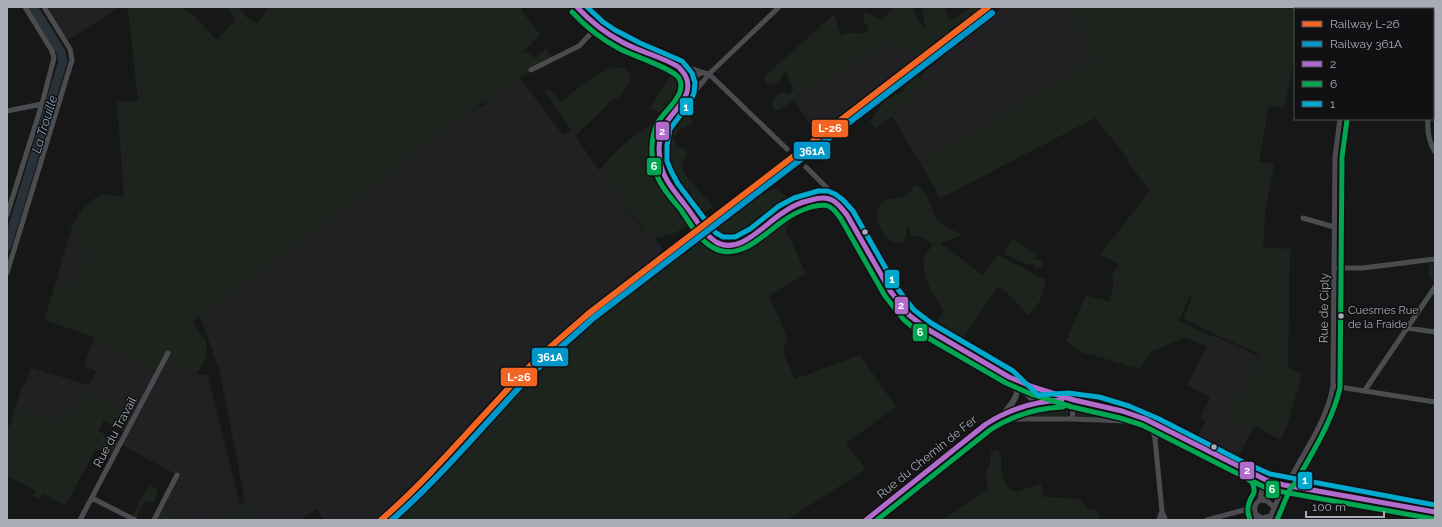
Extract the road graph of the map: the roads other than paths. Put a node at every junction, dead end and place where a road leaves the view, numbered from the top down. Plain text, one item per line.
1 (25, 7) edge
2 (44, 7) edge
3 (577, 7) edge
4 (779, 7) edge
5 (597, 27) junction
6 (679, 67) junction
7 (531, 70) dead end
8 (701, 73) junction
9 (709, 74) junction
10 (689, 83) junction
11 (702, 83) junction
12 (685, 100) junction
13 (42, 104) junction
14 (7, 111) edge
15 (1340, 120) edge
16 (1428, 120) edge
17 (787, 149) dead end
18 (1435, 152) edge
19 (806, 167) dead end
20 (837, 203) junction
21 (7, 215) edge
22 (1303, 218) dead end
23 (1334, 227) junction
24 (1435, 259) edge
25 (1334, 268) junction
26 (7, 273) edge
27 (1435, 287) edge
28 (1407, 328) junction
29 (1435, 332) edge
30 (168, 353) dead end
31 (1009, 377) junction
32 (1017, 384) junction
33 (1333, 386) junction
34 (1033, 387) junction
35 (1365, 390) junction
36 (1074, 400) junction
37 (1035, 402) junction
38 (1435, 402) edge
39 (1002, 414) junction
40 (1072, 419) junction
41 (1152, 422) junction
42 (1164, 428) junction
43 (1155, 439) junction
44 (177, 475) dead end
45 (1258, 477) junction
46 (1281, 484) junction
47 (92, 498) junction
48 (1262, 500) junction
49 (1255, 507) junction
50 (1274, 507) junction
51 (1435, 512) edge
52 (1256, 514) junction
53 (1270, 518) edge
54 (80, 520) edge
55 (135, 520) edge
56 (154, 520) edge
57 (866, 520) edge
58 (1163, 520) edge
59 (1207, 520) edge
60 (1257, 520) edge

1 - 13 street
2 - 26 street
3 - 5 main road
4 - 9 street
5 - 6 main road
5 - 7 street
6 - 8 street
6 - 10 main road
8 - 9 street
8 - 10 street
9 - 11 street
9 - 17 street
10 - 11 street
10 - 12 main road
11 - 12 street
12 - 20 main road
13 - 14 street
13 - 21 street
15 - 23 street, Rue de Ciply
16 - 18 street
19 - 20 street
20 - 31 main road
22 - 23 street
23 - 25 street, Rue de Ciply
24 - 25 street
25 - 33 street, Rue de Ciply
27 - 28 street
28 - 29 street
28 - 35 street
30 - 47 street, Rue du Travail
31 - 32 main road
31 - 34 main road
32 - 37 main road
32 - 39 main road
33 - 35 street
33 - 46 street, Rue de Ciply
34 - 36 main road
34 - 37 main road
35 - 38 street
36 - 37 main road, Rue du Chemin de Fer
36 - 40 street
36 - 41 main road
37 - 39 main road, Rue du Chemin de Fer
39 - 40 street
39 - 57 main road, Rue du Chemin de Fer
40 - 41 street
41 - 42 main road
41 - 43 street
42 - 43 street
42 - 45 main road
43 - 58 street
44 - 56 street
45 - 46 main road
45 - 48 street
46 - 48 street
46 - 50 street
46 - 51 main road
47 - 54 street, Rue du Travail
47 - 55 street
48 - 49 street
48 - 50 street
49 - 52 street
49 - 59 street
50 - 53 street
52 - 53 street
52 - 60 street

